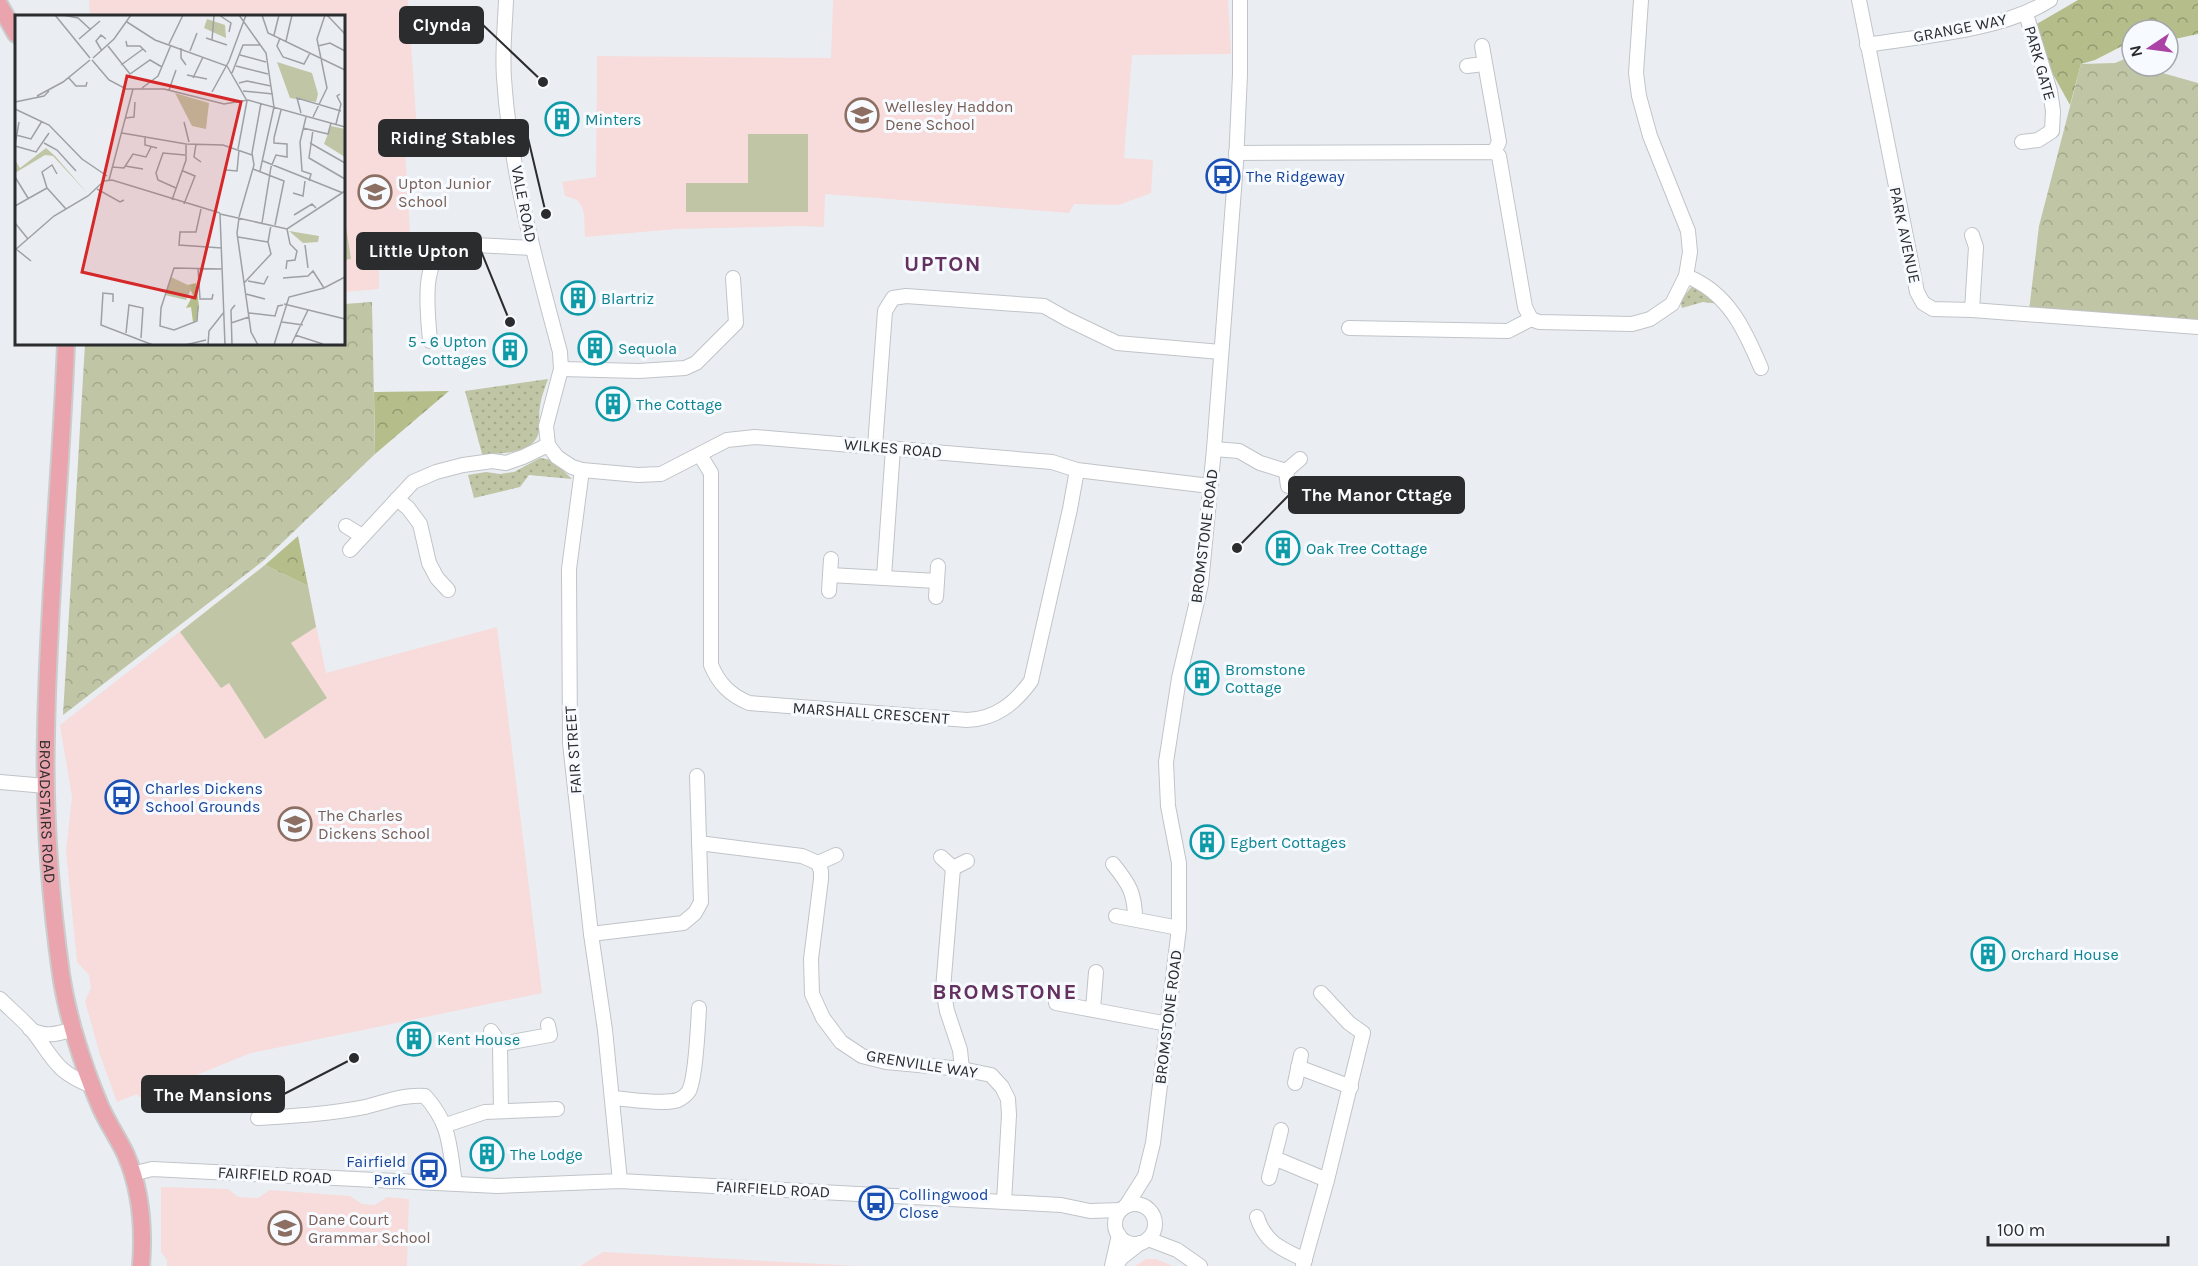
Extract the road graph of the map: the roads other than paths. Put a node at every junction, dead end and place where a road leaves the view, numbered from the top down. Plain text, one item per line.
1 (506, 0) edge
2 (1240, 0) edge
3 (1641, 0) edge
4 (1859, 0) edge
5 (2050, 0) edge
6 (0, 6) edge
7 (2026, 14) junction
8 (15, 32) edge
9 (1867, 45) junction
10 (1482, 46) dead end
11 (1484, 64) junction
12 (1467, 66) dead end
13 (2022, 142) dead end
14 (1494, 152) junction
15 (1236, 153) junction
16 (1977, 243) dead end
17 (532, 248) junction
18 (1686, 276) junction
19 (733, 278) dead end
20 (1972, 310) junction
21 (1531, 319) junction
22 (1349, 327) dead end
23 (2198, 327) edge
24 (426, 332) dead end
25 (66, 345) edge
26 (1221, 352) junction
27 (1761, 368) dead end
28 (561, 369) junction
29 (548, 445) junction
30 (874, 446) junction
31 (893, 448) junction
32 (1214, 449) junction
33 (700, 455) junction
34 (1300, 459) dead end
35 (582, 470) junction
36 (1077, 470) junction
37 (1286, 471) junction
38 (1210, 486) junction
39 (1288, 486) dead end
40 (397, 499) junction
41 (346, 526) dead end
42 (362, 536) junction
43 (350, 550) dead end
44 (831, 559) dead end
45 (938, 566) dead end
46 (830, 575) junction
47 (884, 578) junction
48 (937, 581) junction
49 (448, 590) dead end
50 (829, 591) dead end
51 (936, 597) dead end
52 (697, 776) dead end
53 (0, 782) edge
54 (46, 786) junction
55 (699, 843) junction
56 (836, 855) dead end
57 (941, 857) dead end
58 (967, 861) dead end
59 (818, 863) junction
60 (1113, 864) dead end
61 (954, 868) junction
62 (1116, 916) dead end
63 (1136, 919) junction
64 (1179, 928) junction
65 (591, 934) junction
66 (1096, 972) dead end
67 (1321, 993) dead end
68 (0, 999) edge
69 (1056, 1003) dead end
70 (699, 1008) dead end
71 (1093, 1009) junction
72 (1168, 1024) junction
73 (548, 1025) dead end
74 (30, 1029) junction
75 (74, 1029) junction
76 (491, 1031) dead end
77 (49, 1036) junction
78 (500, 1044) junction
79 (50, 1058) junction
80 (962, 1069) junction
81 (1295, 1083) dead end
82 (92, 1086) junction
83 (1351, 1087) junction
84 (612, 1098) junction
85 (557, 1109) dead end
86 (501, 1111) junction
87 (258, 1118) dead end
88 (446, 1125) junction
89 (1281, 1130) dead end
90 (1274, 1158) junction
91 (132, 1174) junction
92 (1145, 1176) junction
93 (1269, 1178) dead end
94 (1327, 1180) junction
95 (620, 1181) junction
96 (455, 1183) junction
97 (1004, 1202) junction
98 (1123, 1208) junction
99 (1147, 1208) junction
100 (1090, 1210) junction
101 (1257, 1217) dead end
102 (1155, 1223) junction
103 (1117, 1232) junction
104 (1144, 1241) junction
105 (1177, 1250) junction
106 (1304, 1263) edge
107 (141, 1266) edge
108 (1112, 1266) edge
109 (1116, 1266) edge
110 (1200, 1266) edge

1 - 17 street, VALE ROAD
2 - 15 street, BROMSTONE ROAD
3 - 18 street
4 - 9 street, PARK AVENUE
5 - 7 street, GRANGE WAY
6 - 8 main road
7 - 9 street, GRANGE WAY
7 - 13 street, PARK GATE
9 - 20 street, PARK AVENUE
10 - 11 street
11 - 12 street
11 - 14 street
14 - 15 street
14 - 21 street
15 - 26 street, BROMSTONE ROAD
16 - 20 street
17 - 24 street
17 - 28 street, VALE ROAD
18 - 21 street
18 - 27 street
19 - 28 street
20 - 23 street, PARK AVENUE
21 - 22 street
25 - 54 main road, BROADSTAIRS ROAD
26 - 30 street
26 - 32 street, BROMSTONE ROAD
28 - 29 street
29 - 35 street
29 - 40 street
30 - 31 street, WILKES ROAD
30 - 33 street, WILKES ROAD
31 - 36 street, WILKES ROAD
31 - 47 street
32 - 37 street
32 - 38 street, BROMSTONE ROAD
33 - 35 street, WILKES ROAD
33 - 36 street, MARSHALL CRESCENT
34 - 37 street
35 - 65 street, FAIR STREET
36 - 38 street, WILKES ROAD
37 - 39 street
38 - 64 street, BROMSTONE ROAD
40 - 42 street
40 - 49 street
41 - 42 street
42 - 43 street
44 - 46 street
45 - 48 street
46 - 47 street
46 - 50 street
47 - 48 street
48 - 51 street
52 - 55 street
53 - 54 street
54 - 75 main road, BROADSTAIRS ROAD
55 - 59 street
55 - 65 street
56 - 59 street
57 - 61 street
58 - 61 street
59 - 80 street, GRENVILLE WAY
60 - 63 street
61 - 80 street
62 - 63 street
63 - 64 street
64 - 72 street, BROMSTONE ROAD
65 - 84 street, FAIR STREET
66 - 71 street
67 - 83 street
68 - 74 street
69 - 71 street
70 - 84 street
71 - 72 street
72 - 92 street, BROMSTONE ROAD
73 - 78 street
74 - 77 street
74 - 79 street
75 - 77 street
75 - 82 main road, BROADSTAIRS ROAD
76 - 78 street
77 - 79 street
78 - 86 street
79 - 82 street
80 - 97 street, GRENVILLE WAY
81 - 83 street
82 - 91 main road, BROADSTAIRS ROAD
83 - 94 street
84 - 95 street, FAIR STREET
85 - 86 street
86 - 88 street
87 - 88 street
88 - 96 street
89 - 90 street
90 - 93 street
90 - 94 street
91 - 96 street, FAIRFIELD ROAD
91 - 107 main road, BROADSTAIRS ROAD
92 - 98 street, BROMSTONE ROAD
92 - 99 street, BROMSTONE ROAD
94 - 106 street
95 - 96 street, FAIRFIELD ROAD
95 - 97 street, FAIRFIELD ROAD
97 - 100 street, FAIRFIELD ROAD
98 - 99 street
98 - 100 street, FAIRFIELD ROAD
98 - 103 street
99 - 102 street
100 - 103 street, FAIRFIELD ROAD
101 - 106 street
102 - 104 street
102 - 105 street
103 - 104 street
103 - 108 street
104 - 105 street
104 - 109 street
105 - 110 street

